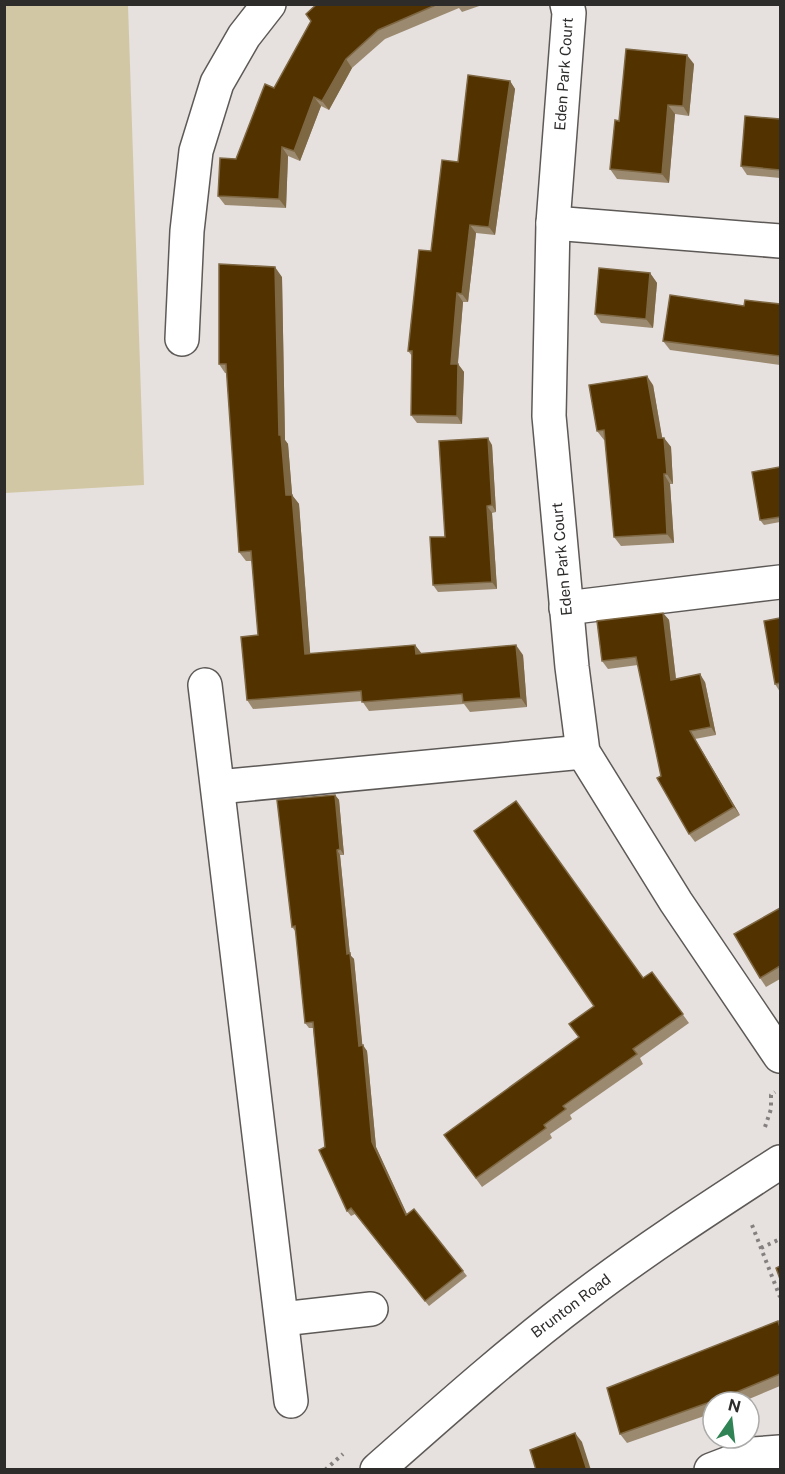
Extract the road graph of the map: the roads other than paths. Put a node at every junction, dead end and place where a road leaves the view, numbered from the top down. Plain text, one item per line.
1 (269, 4) edge
2 (567, 4) edge
3 (553, 223) junction
4 (780, 241) edge
5 (182, 339) dead end
6 (780, 582) edge
7 (566, 608) junction
8 (205, 685) dead end
9 (584, 752) junction
10 (218, 787) junction
11 (780, 1056) edge
12 (780, 1162) edge
13 (371, 1309) dead end
14 (282, 1319) junction
15 (291, 1401) dead end
16 (780, 1452) edge
17 (377, 1470) edge
18 (711, 1470) edge

1 - 5 street
2 - 3 street, Eden Park Court
3 - 4 street
3 - 7 street, Eden Park Court
6 - 7 street
7 - 9 street, Eden Park Court
8 - 10 street
9 - 10 street
9 - 11 street, Eden Park Court
10 - 14 street
12 - 17 street, Brunton Road
13 - 14 street
14 - 15 street
16 - 18 street

